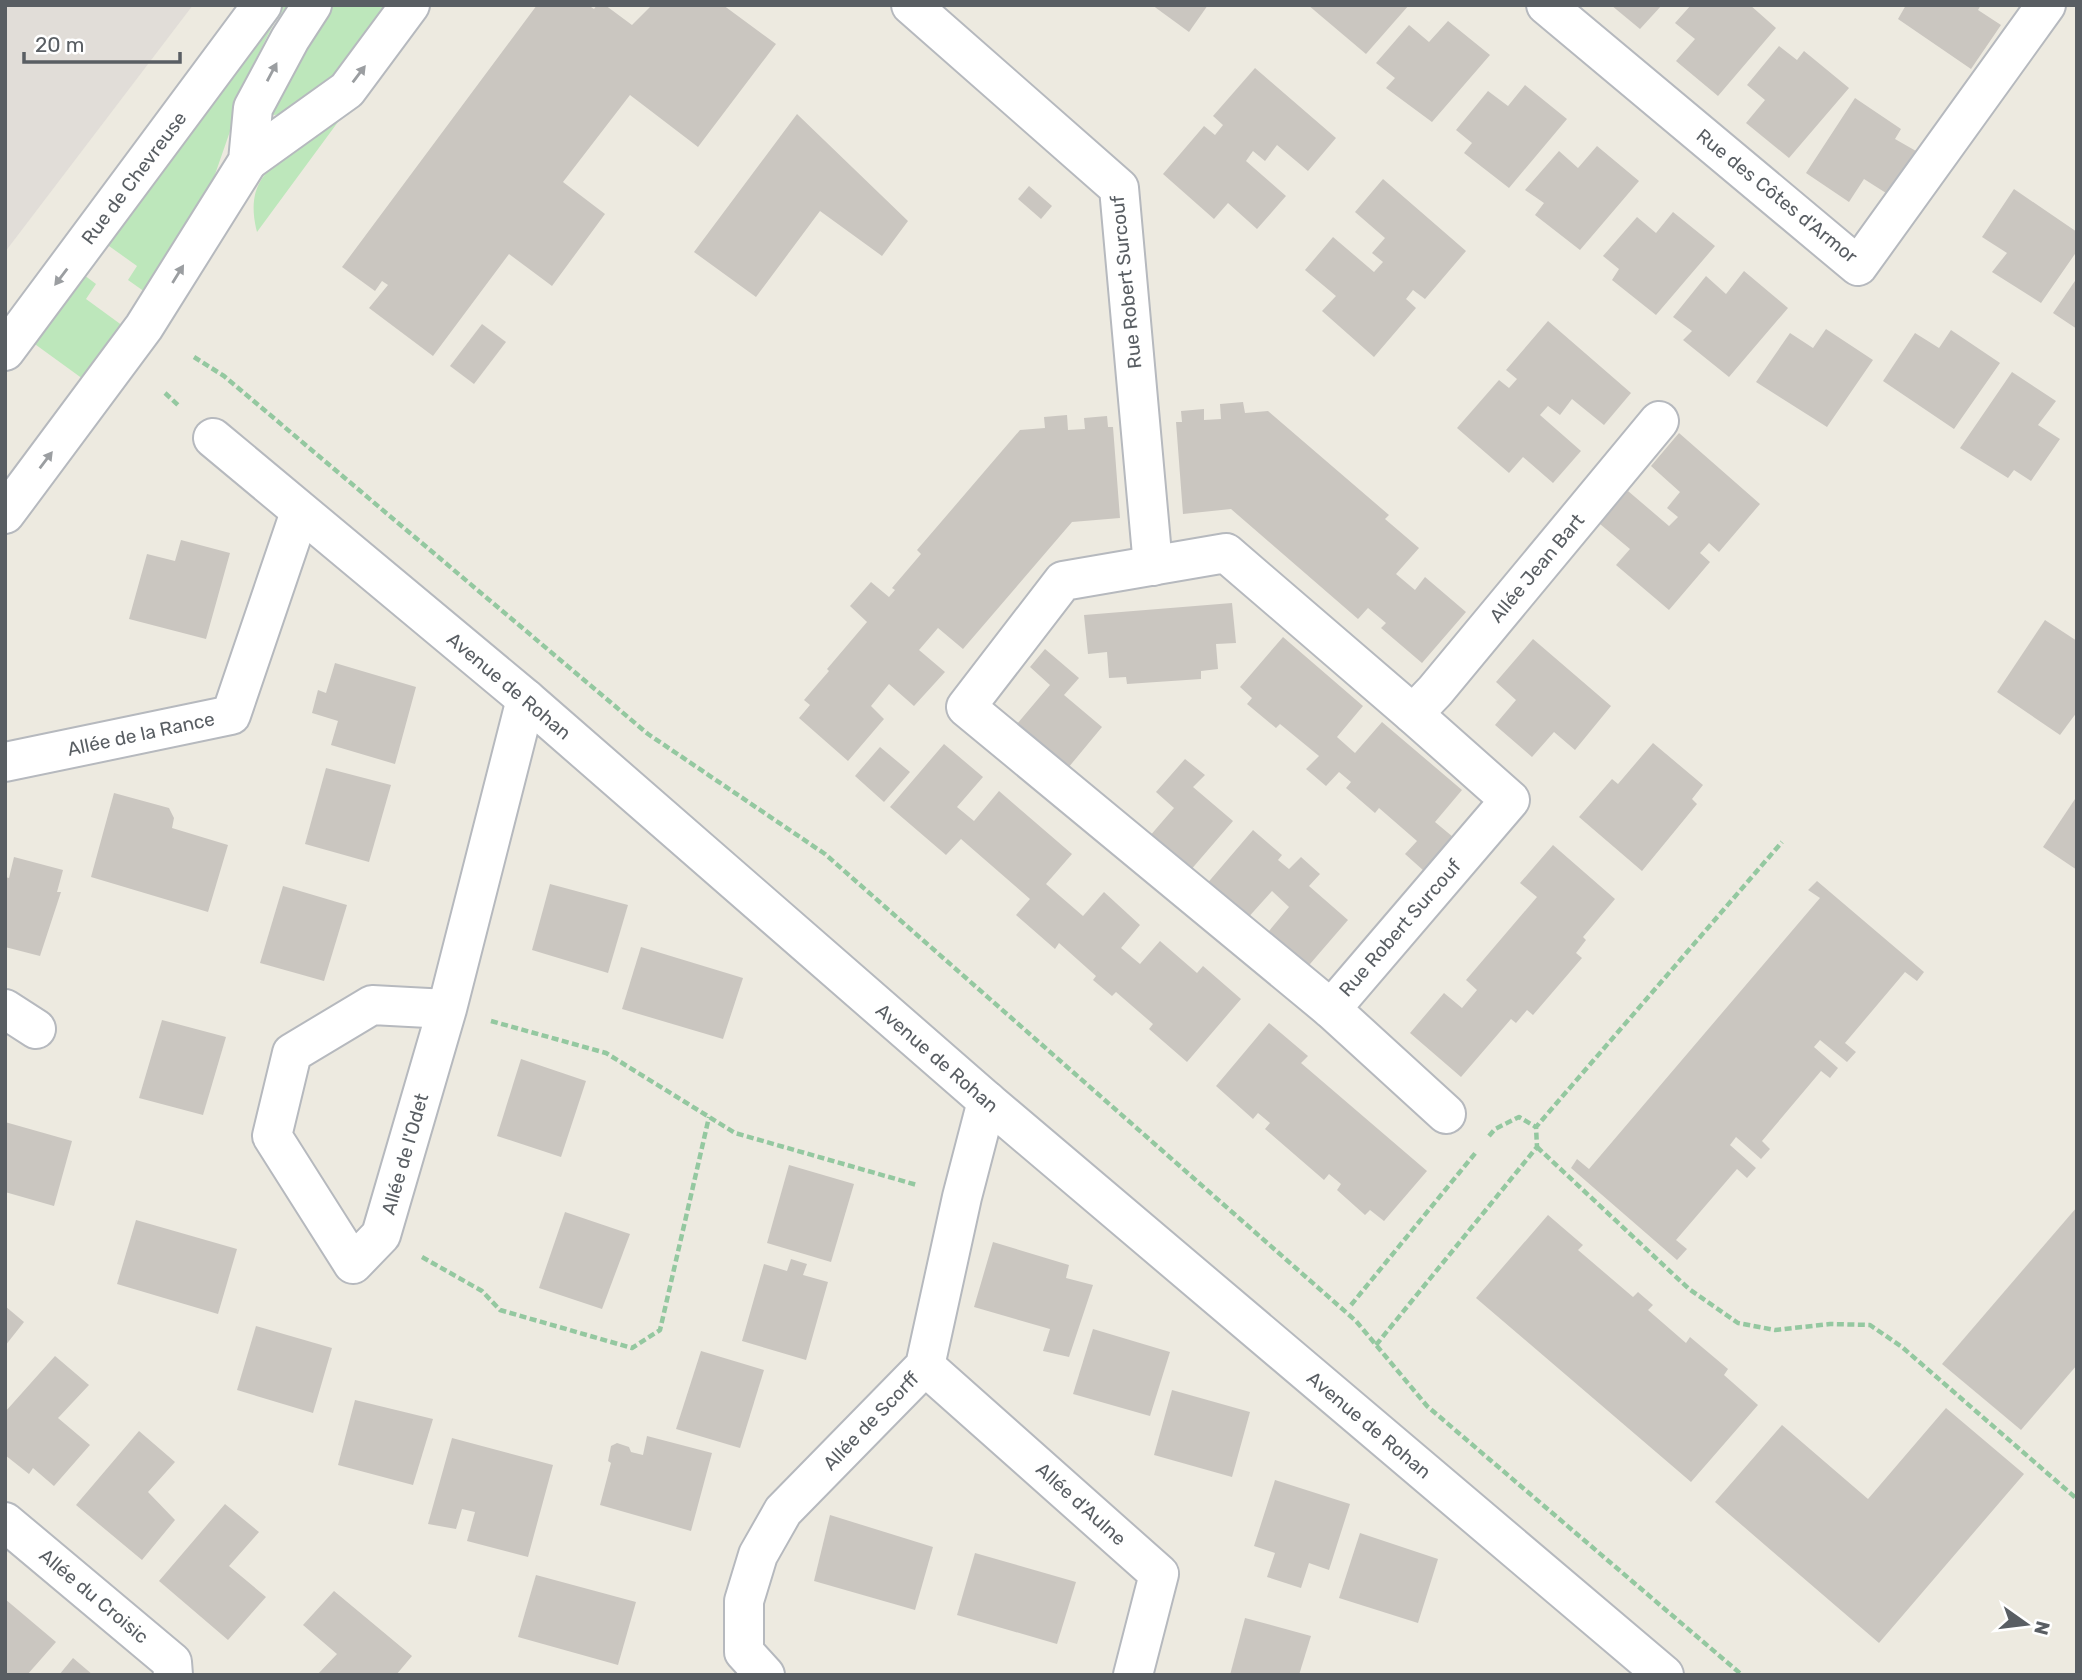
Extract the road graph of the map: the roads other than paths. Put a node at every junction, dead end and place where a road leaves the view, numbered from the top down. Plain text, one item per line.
1 (262, 5) edge
2 (312, 5) edge
3 (410, 5) edge
4 (911, 5) edge
5 (1546, 5) edge
6 (2046, 5) edge
7 (248, 161) junction
8 (5, 351) edge
9 (1658, 421) dead end
10 (213, 438) dead end
11 (11, 496) edge
12 (300, 512) junction
13 (1153, 566) junction
14 (526, 699) junction
15 (1413, 714) junction
16 (5, 762) edge
17 (447, 1009) junction
18 (1331, 1009) junction
19 (987, 1101) junction
20 (1446, 1114) dead end
21 (925, 1366) junction
22 (5, 1522) edge
23 (173, 1675) edge
24 (765, 1675) edge
25 (1133, 1675) edge
26 (1664, 1675) edge

1 -> 8 street, Rue de Chevreuse
7 -> 2 street
7 -> 3 street
4 - 13 street, Rue Robert Surcouf
5 - 6 street, Rue des Côtes d'Armor
11 -> 7 street
9 - 15 street, Allée Jean Bart
10 - 12 street, Avenue de Rohan
12 - 14 street, Avenue de Rohan
12 - 16 street, Allée de la Rance
13 - 15 street, Rue Robert Surcouf
13 - 18 street, Rue Robert Surcouf
14 - 17 street, Allée de l'Odet
14 - 19 street, Avenue de Rohan
15 - 18 street, Rue Robert Surcouf
17 - 17 street, Allée de l'Odet
18 - 20 street
19 - 21 street, Allée de Scorff
19 - 26 street, Avenue de Rohan
21 - 24 street, Allée de Scorff
21 - 25 street, Allée d'Aulne
22 - 23 street, Allée du Croisic

